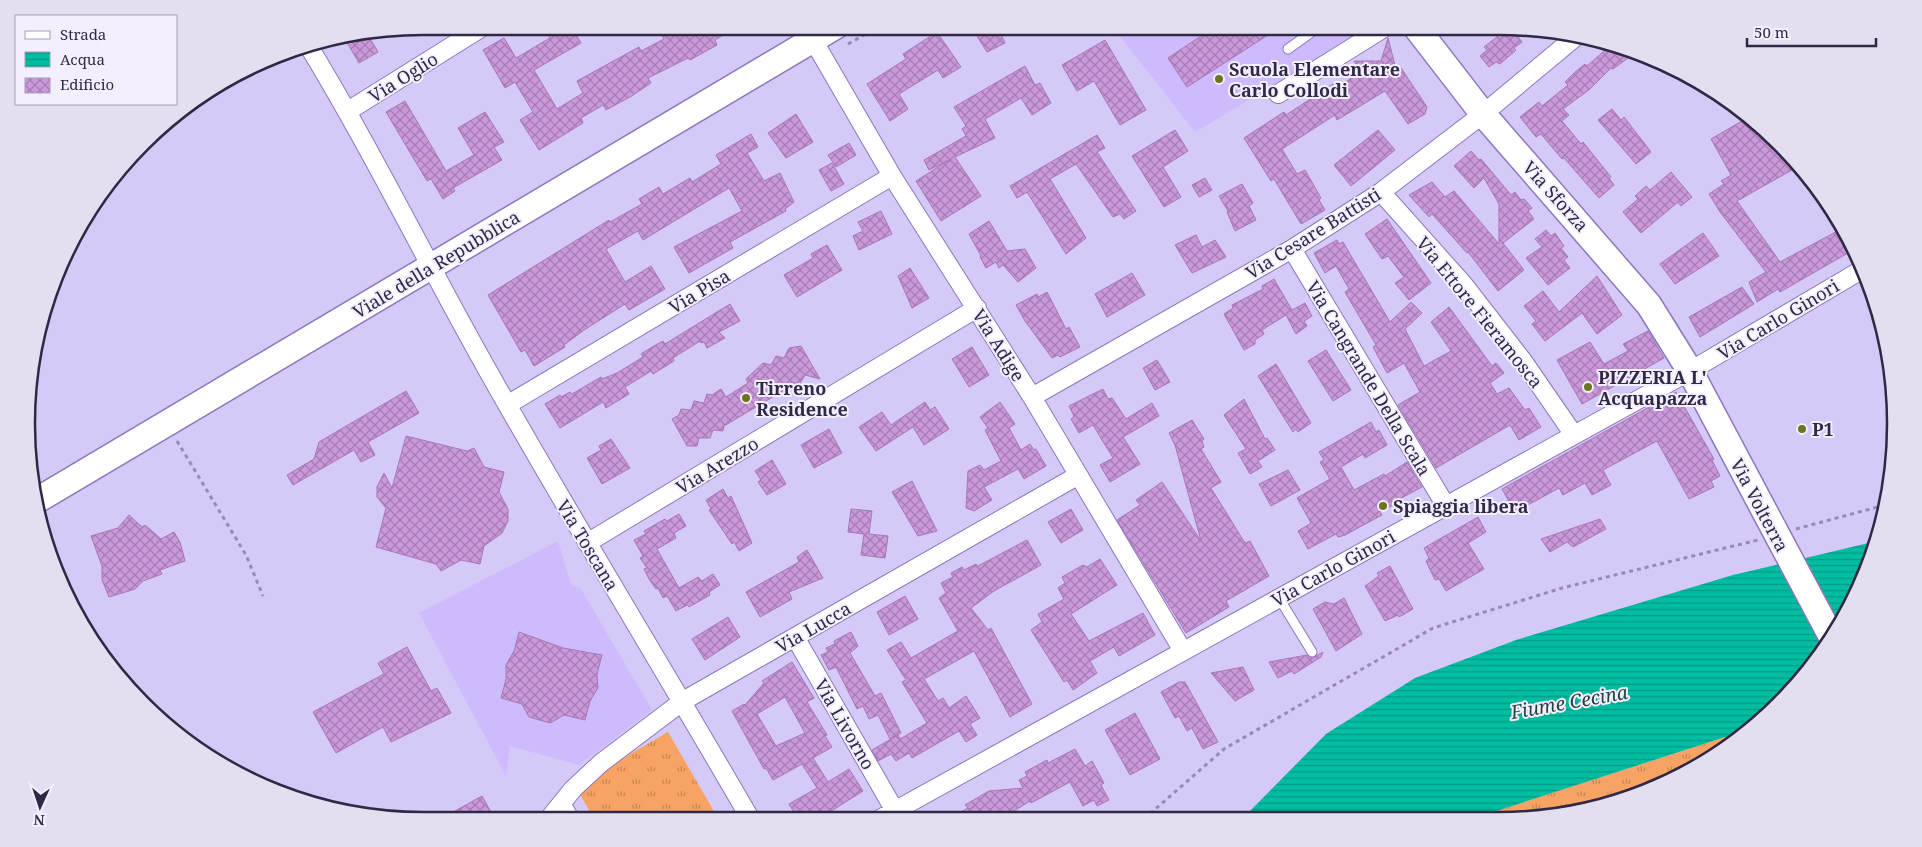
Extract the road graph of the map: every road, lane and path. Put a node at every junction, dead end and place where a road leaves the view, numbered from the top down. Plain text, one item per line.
1 (470, 35) edge
2 (806, 35) edge
3 (810, 35) edge
4 (1308, 35) edge
5 (1372, 35) edge
6 (1422, 35) edge
7 (1570, 41) edge
8 (1288, 50) dead end
9 (312, 52) edge
10 (1278, 94) dead end
11 (348, 111) junction
12 (1483, 114) junction
13 (892, 176) junction
14 (1381, 192) junction
15 (1292, 249) junction
16 (431, 266) junction
17 (1856, 273) edge
18 (977, 308) junction
19 (1690, 371) junction
20 (1032, 397) junction
21 (507, 405) junction
22 (1574, 435) junction
23 (177, 441) dead end
24 (1077, 476) junction
25 (42, 498) edge
26 (1446, 506) junction
27 (1878, 507) edge
28 (1777, 539) junction
29 (586, 543) junction
30 (263, 596) dead end
31 (1279, 598) junction
32 (1828, 630) edge
33 (795, 637) junction
34 (1183, 651) junction
35 (1312, 652) dead end
36 (682, 701) junction
37 (564, 800) junction
38 (554, 812) edge
39 (571, 812) edge
40 (746, 812) edge
41 (885, 812) edge
42 (892, 812) edge
43 (1151, 812) edge

1 - 11 street, Via Oglio
2 - 16 street, Viale della Repubblica
3 - 13 street, Via Adige
4 - 8 lane
5 - 10 street
6 - 12 street, Via Sforza
7 - 12 street, Via Cesare Battisti
9 - 11 street, Via Toscana
11 - 16 street, Via Toscana
12 - 14 street, Via Cesare Battisti
12 - 19 street, Via Sforza
13 - 18 street, Via Adige
13 - 21 street, Via Pisa
14 - 15 street, Via Cesare Battisti
14 - 22 street, Via Ettore Fieramosca
15 - 20 street, Via Cesare Battisti
15 - 26 street, Via Cangrande Della Scala
16 - 21 street, Via Toscana
16 - 25 street, Viale della Repubblica
17 - 19 street, Via Carlo Ginori
18 - 20 street, Via Adige
18 - 29 street, Via Arezzo
19 - 22 street, Via Carlo Ginori
19 - 28 street, Via Volterra
20 - 24 street, Via Adige
21 - 29 street, Via Toscana
22 - 26 street, Via Carlo Ginori
23 - 30 path
24 - 33 street, Via Lucca
24 - 34 street, Via Adige
26 - 31 street, Via Carlo Ginori
27 - 28 path
28 - 32 street, Via Volterra
28 - 43 path
29 - 36 street, Via Toscana
31 - 34 street, Via Carlo Ginori
31 - 35 lane
33 - 36 street, Via Lucca
33 - 41 street, Via Livorno
34 - 42 street, Via Carlo Ginori
36 - 37 street, Via Lucca
36 - 40 street, Via Toscana
37 - 38 street, Via Lucca
37 - 39 lane

